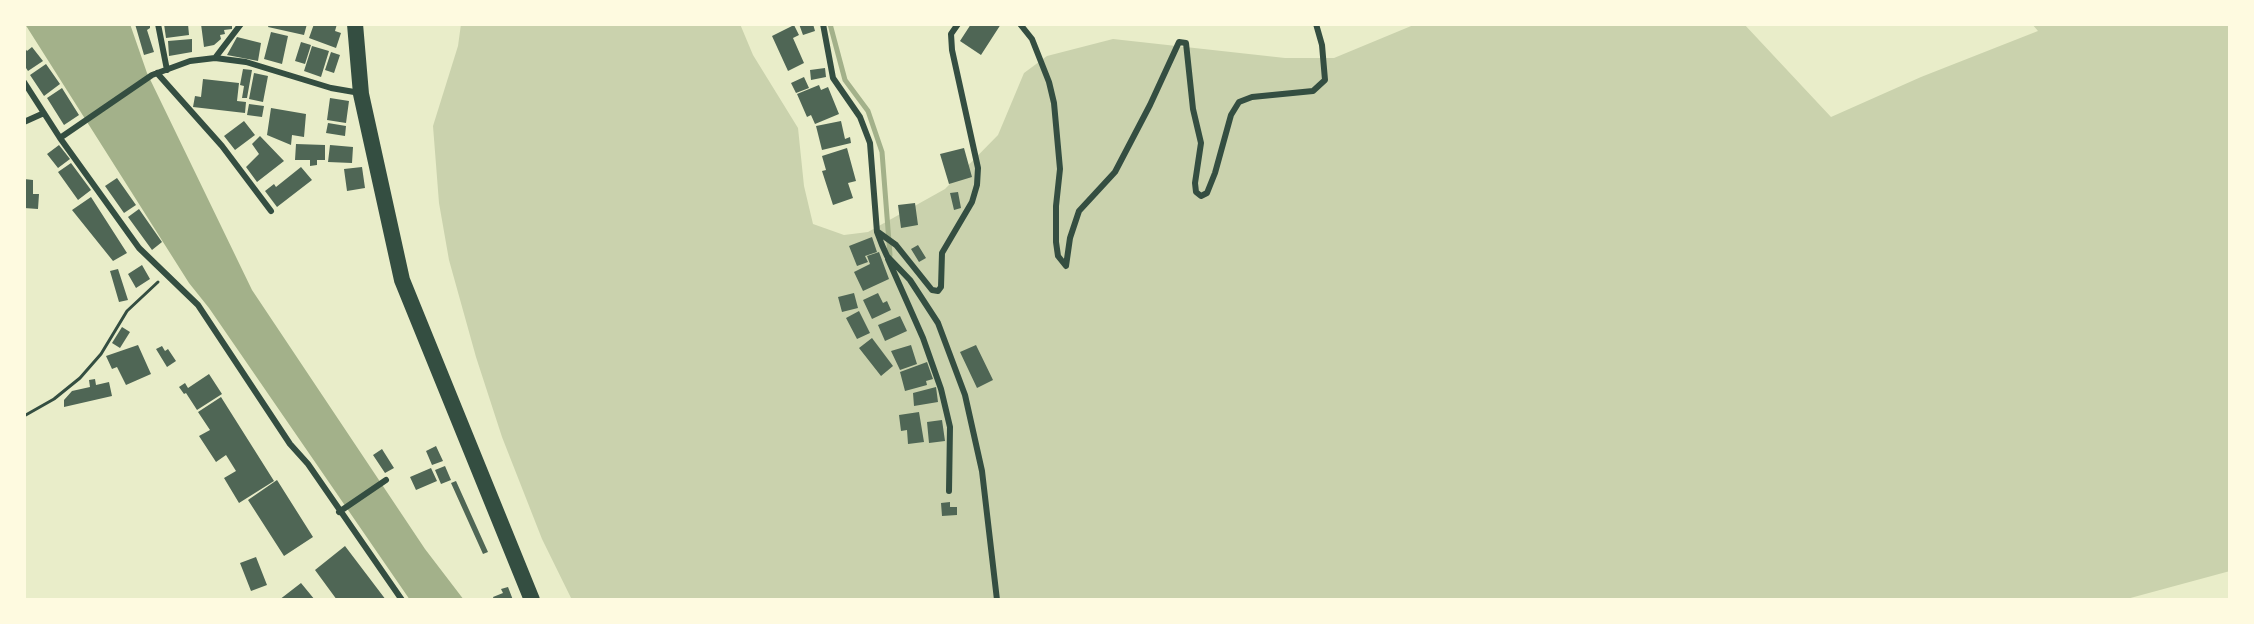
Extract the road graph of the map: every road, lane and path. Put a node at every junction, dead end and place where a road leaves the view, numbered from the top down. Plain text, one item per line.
1 (158, 24) edge
2 (241, 24) edge
3 (355, 24) edge
4 (823, 24) edge
5 (958, 24) edge
6 (1020, 24) edge
7 (1316, 24) edge
8 (215, 58) junction
9 (166, 70) junction
10 (155, 74) junction
11 (24, 82) edge
12 (361, 93) junction
13 (44, 113) junction
14 (24, 122) edge
15 (60, 138) junction
16 (271, 211) dead end
17 (877, 231) junction
18 (887, 256) junction
19 (166, 274) junction
20 (24, 416) edge
21 (386, 480) dead end
22 (949, 491) dead end
23 (342, 510) junction
24 (402, 600) edge
25 (532, 600) edge
26 (997, 600) edge

1 - 9 street
2 - 8 street
3 - 12 highway
4 - 17 street
5 - 17 street
6 - 7 street
8 - 9 street
8 - 12 street
9 - 10 street
10 - 15 street
10 - 16 street
11 - 13 street
12 - 25 highway
13 - 14 street
13 - 15 street
15 - 19 street
17 - 18 street
18 - 22 street
18 - 26 street
19 - 20 path
19 - 23 street
21 - 23 street
23 - 24 street

